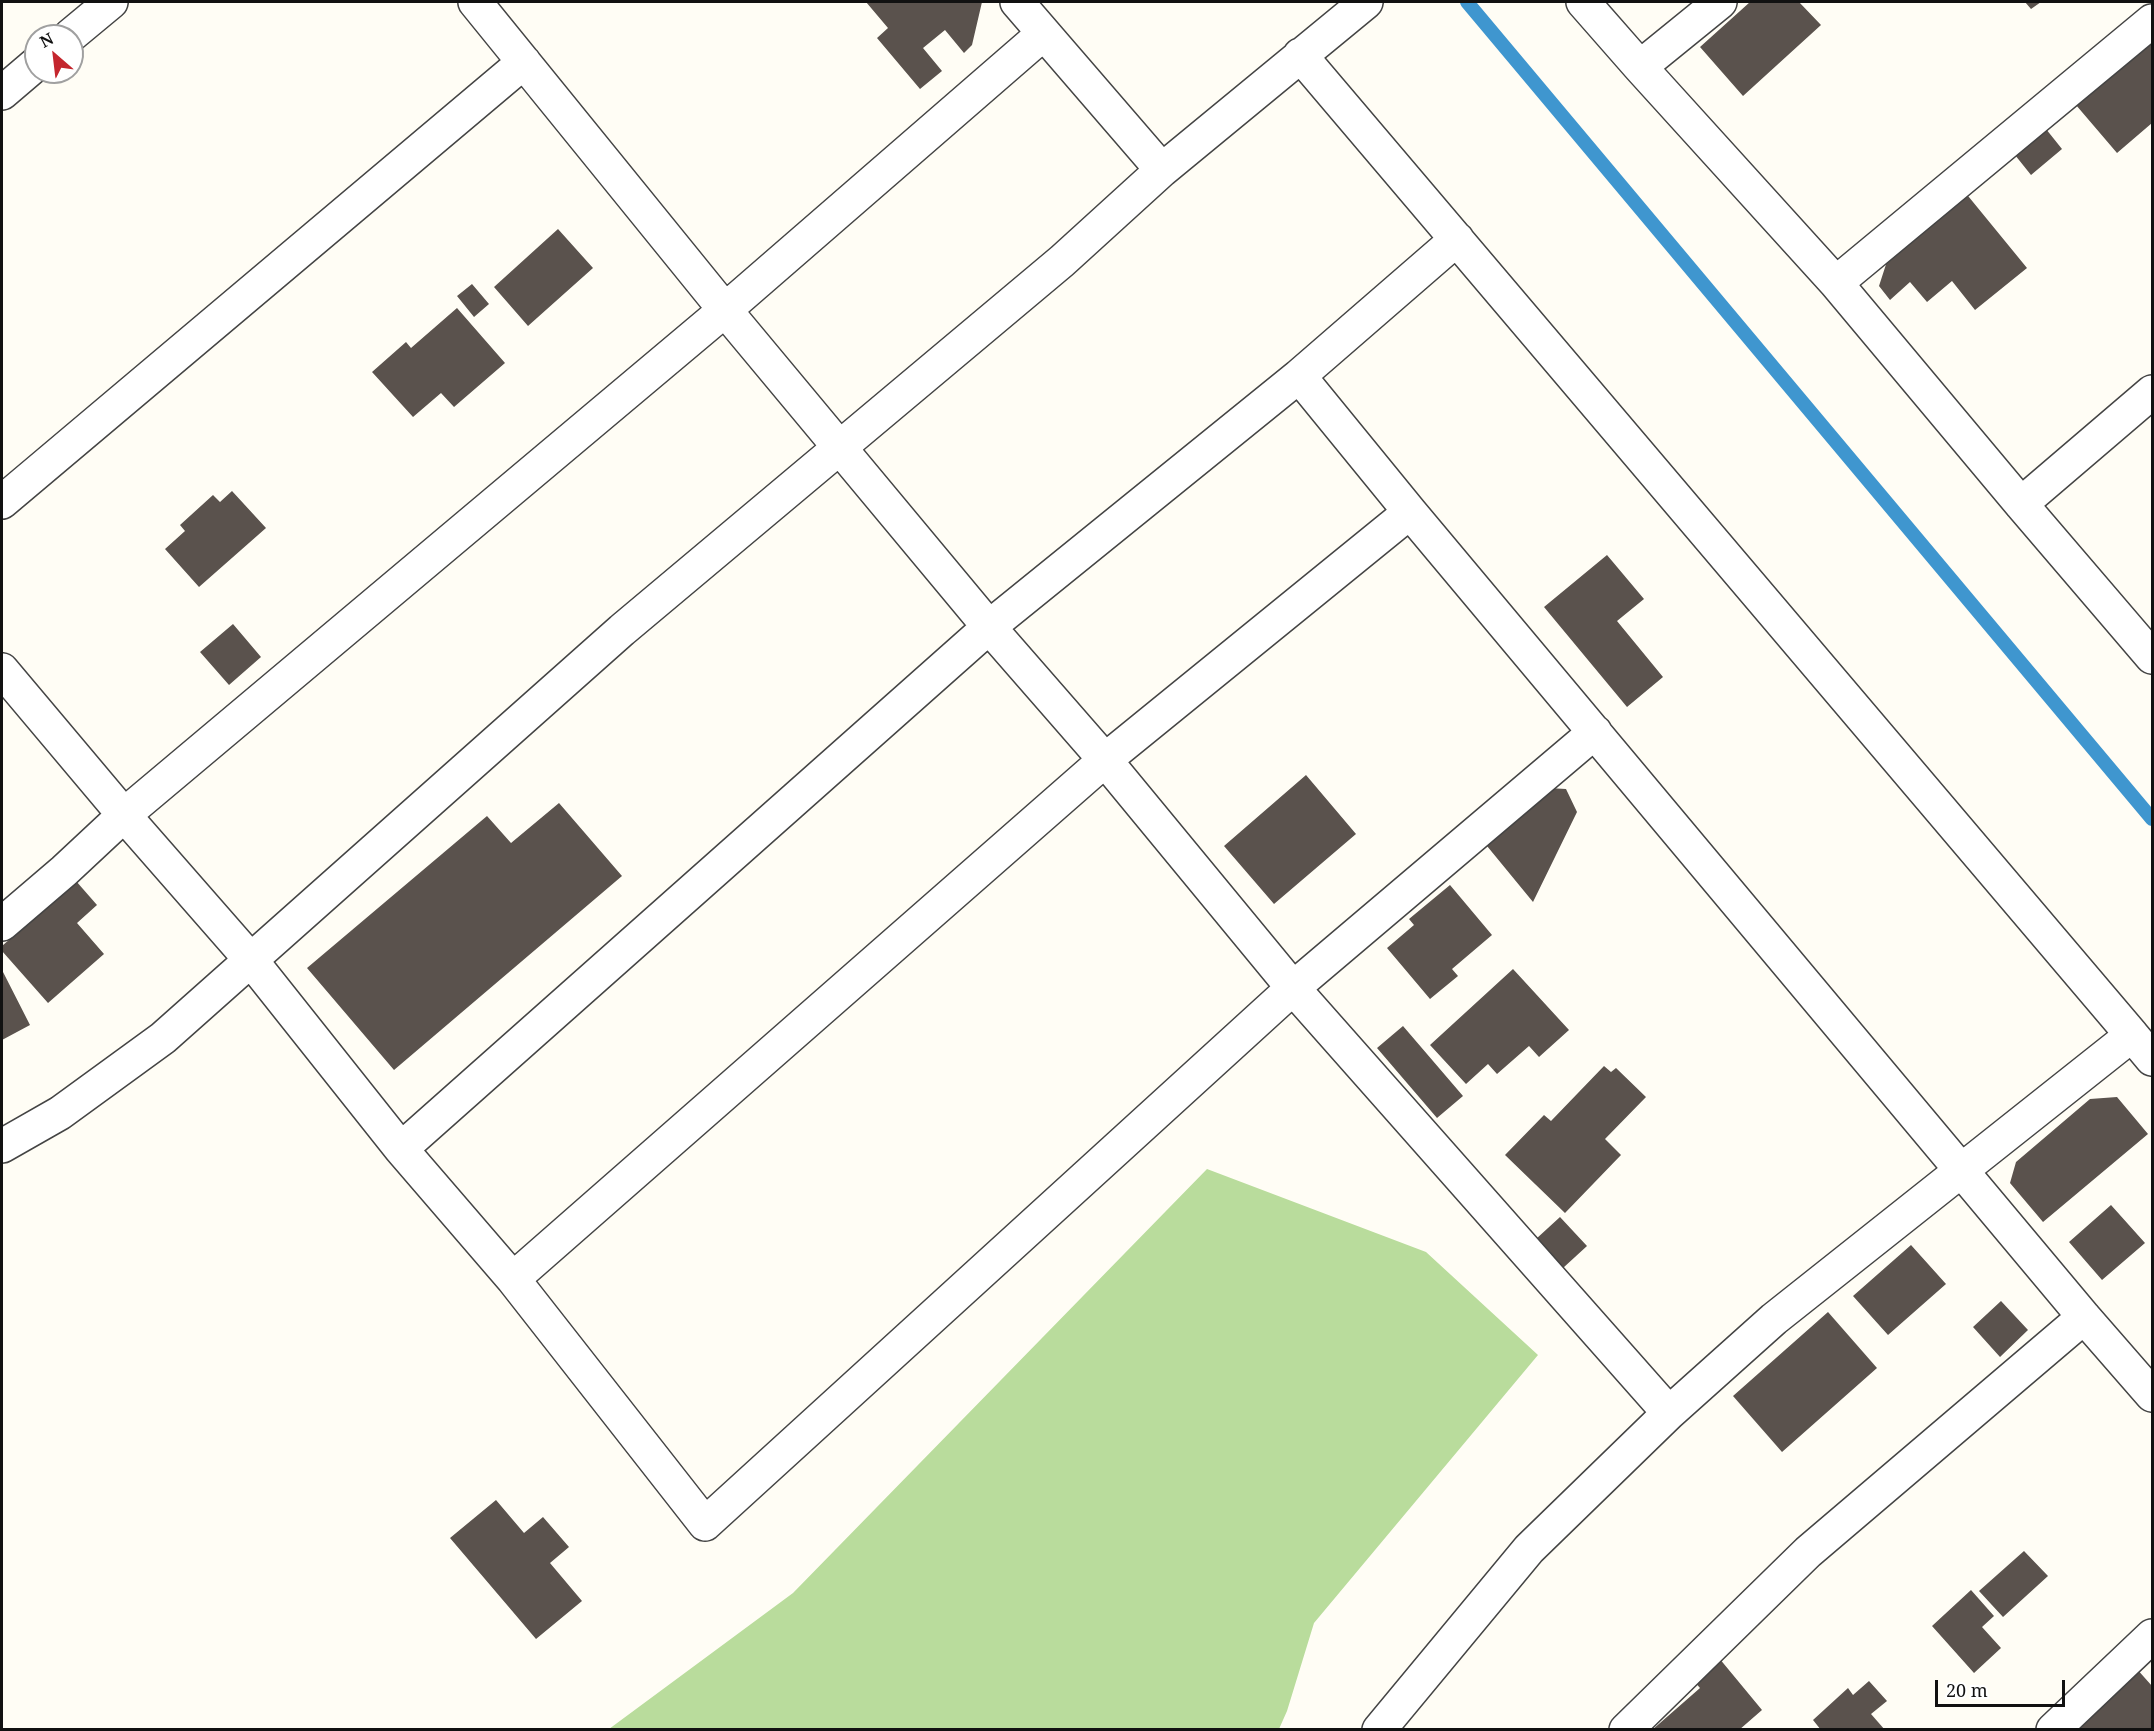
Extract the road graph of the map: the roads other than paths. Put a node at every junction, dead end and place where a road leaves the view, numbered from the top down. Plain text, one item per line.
1 (111, 2) edge
2 (475, 2) edge
3 (1017, 2) edge
4 (1583, 2) edge
5 (1720, 2) edge
6 (1360, 7) edge
7 (2152, 21) edge
8 (84, 24) edge
9 (1043, 34) junction
10 (1300, 55) junction
11 (524, 62) junction
12 (1640, 67) junction
13 (24, 74) edge
14 (2, 93) edge
15 (1162, 170) junction
16 (1457, 240) junction
17 (1836, 283) junction
18 (725, 310) junction
19 (1299, 376) junction
20 (2152, 392) edge
21 (839, 446) junction
22 (2, 502) edge
23 (2021, 504) junction
24 (1410, 512) junction
25 (989, 627) junction
26 (2152, 657) edge
27 (2, 670) edge
28 (1595, 732) junction
29 (1105, 760) junction
30 (124, 816) junction
31 (2, 924) edge
32 (250, 959) junction
33 (1293, 988) junction
34 (2142, 1047) edge
35 (2, 1146) edge
36 (401, 1149) junction
37 (1962, 1169) junction
38 (513, 1279) junction
39 (2084, 1317) junction
40 (2152, 1395) edge
41 (1669, 1413) junction
42 (2152, 1636) edge
43 (1382, 1728) edge
44 (1626, 1730) edge
45 (2053, 1730) edge

1 - 8 street
2 - 11 street
3 - 9 street
4 - 12 street
5 - 12 street
6 - 10 street
7 - 17 street
9 - 15 street
9 - 18 street
10 - 15 street
10 - 16 street
11 - 18 street
11 - 22 street
12 - 17 street
13 - 14 street
15 - 21 street
16 - 19 street
16 - 34 street
17 - 23 street
18 - 21 street
18 - 30 street
19 - 24 street
19 - 25 street
20 - 23 street
21 - 25 street
21 - 32 street
23 - 26 street
24 - 28 street
24 - 29 street
25 - 29 street
25 - 36 street
27 - 30 street
28 - 33 street
28 - 37 street
29 - 33 street
29 - 38 street
30 - 31 street
30 - 32 street
32 - 35 street
32 - 36 street
33 - 38 street
33 - 41 street
34 - 37 street
36 - 38 street
37 - 39 street
37 - 41 street
39 - 40 street
39 - 44 street
41 - 43 street
42 - 45 street

